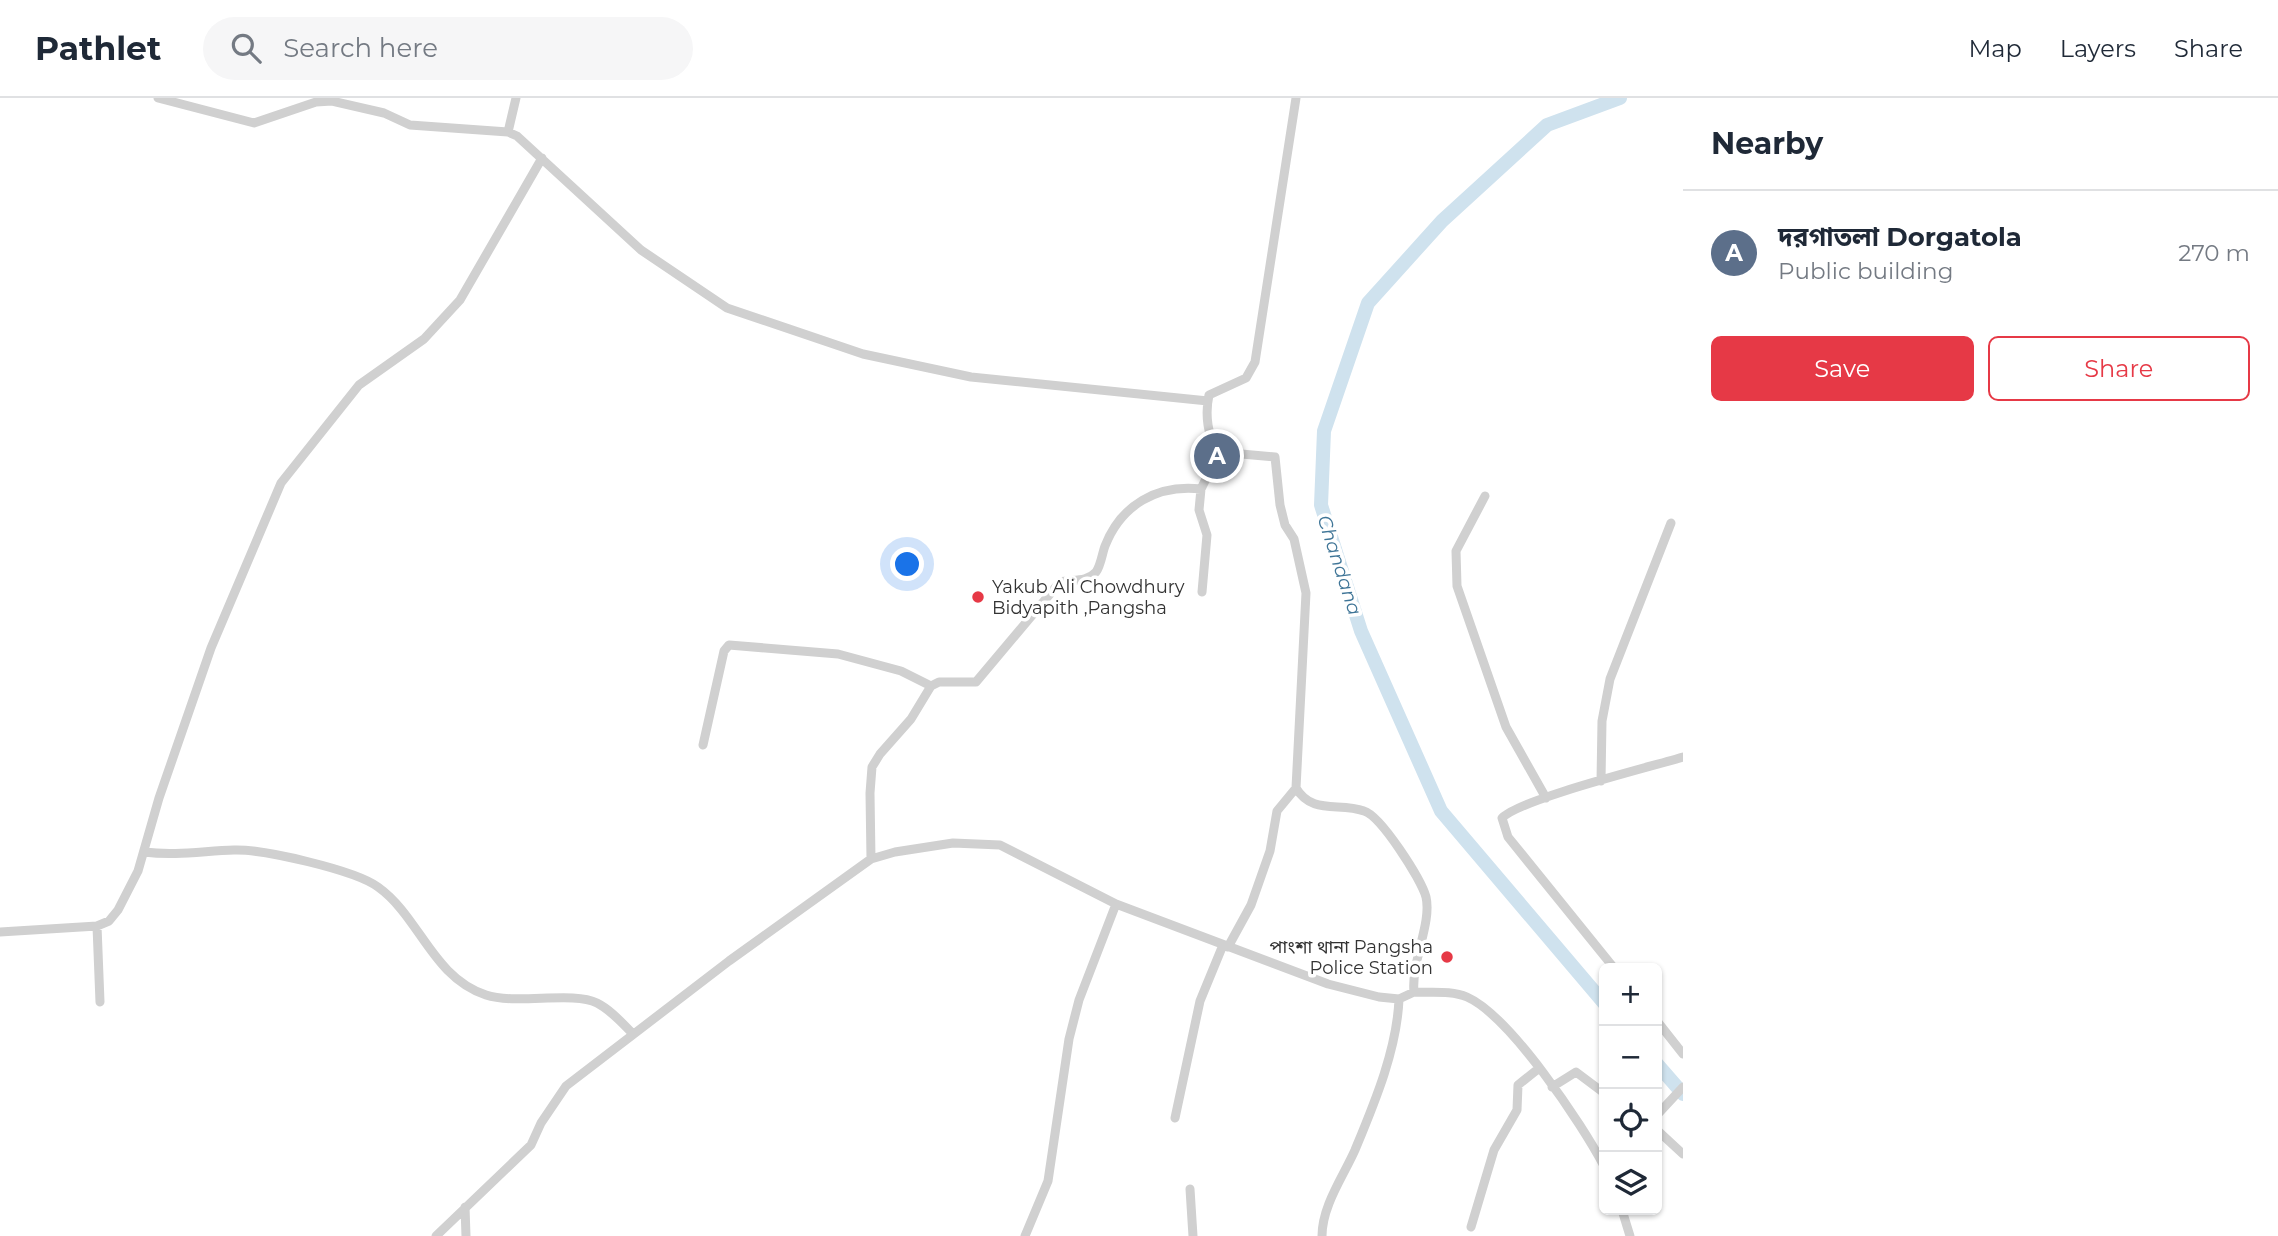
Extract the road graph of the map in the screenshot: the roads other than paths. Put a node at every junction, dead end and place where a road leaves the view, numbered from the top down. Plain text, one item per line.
1 (158, 98) edge
2 (516, 98) edge
3 (1296, 98) edge
4 (508, 132) junction
5 (541, 158) junction
6 (1208, 401) junction
7 (1219, 452) junction
8 (1201, 489) junction
9 (1485, 496) dead end
10 (1671, 523) dead end
11 (1202, 592) dead end
12 (931, 686) junction
13 (703, 745) dead end
14 (1683, 757) edge
15 (1601, 781) junction
16 (1296, 789) junction
17 (1546, 798) junction
18 (144, 852) junction
19 (871, 859) junction
20 (1116, 904) junction
21 (97, 926) junction
22 (0, 932) edge
23 (1226, 946) junction
24 (1610, 963) edge
25 (1414, 992) junction
26 (1399, 999) junction
27 (100, 1002) dead end
28 (1661, 1026) edge
29 (633, 1034) junction
30 (1683, 1054) edge
31 (1538, 1069) junction
32 (1552, 1087) junction
33 (1683, 1087) edge
34 (1599, 1089) edge
35 (1662, 1110) edge
36 (1175, 1118) dead end
37 (1662, 1135) edge
38 (1683, 1154) edge
39 (1599, 1158) edge
40 (1190, 1189) dead end
41 (466, 1207) junction
42 (1624, 1215) edge
43 (1471, 1227) dead end
44 (436, 1236) edge
45 (466, 1236) edge
46 (1026, 1236) edge
47 (1193, 1236) edge
48 (1322, 1236) edge
49 (1630, 1236) edge

1 - 4 street
2 - 4 street
3 - 6 street
4 - 5 street
5 - 6 street
5 - 18 street
6 - 7 street
7 - 8 street
7 - 16 street
8 - 11 street
8 - 12 street
9 - 17 street
10 - 15 street
12 - 13 street
12 - 19 street
14 - 15 street
15 - 17 street
16 - 23 street
16 - 25 street
17 - 24 street
18 - 21 street
18 - 29 street
19 - 20 street
19 - 29 street
20 - 23 street
20 - 46 street
21 - 22 street
21 - 27 street
23 - 26 street
23 - 36 street
25 - 26 street
25 - 31 street
26 - 48 street
28 - 30 street
29 - 41 street
31 - 32 street
31 - 43 street
32 - 34 street
32 - 39 street
33 - 35 street
37 - 38 street
40 - 47 street
41 - 44 street
41 - 45 street
42 - 49 street

